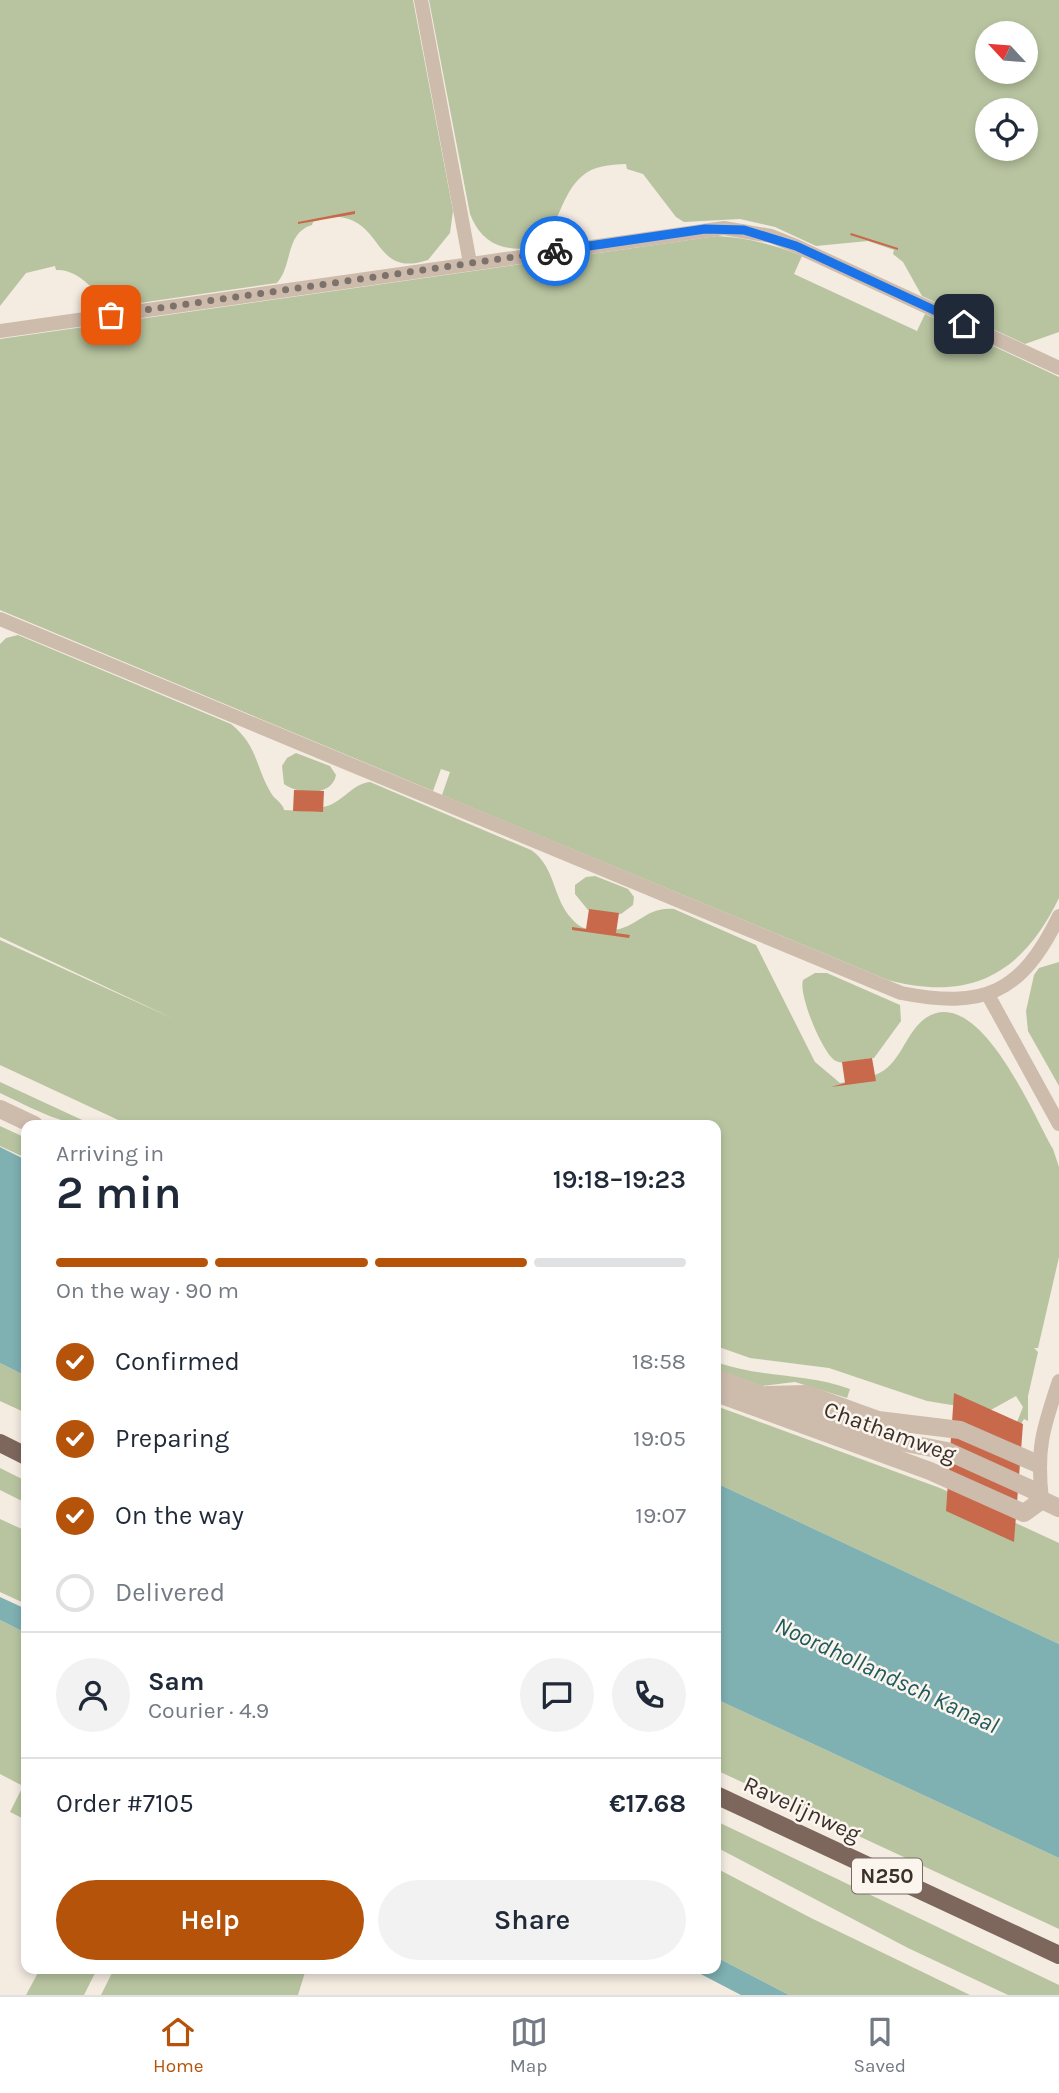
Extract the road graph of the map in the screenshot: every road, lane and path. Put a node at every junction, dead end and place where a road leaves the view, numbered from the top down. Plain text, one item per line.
1 (421, 0) edge
2 (470, 263) junction
3 (0, 331) edge
4 (1059, 368) edge
5 (0, 619) edge
6 (1059, 916) edge
7 (988, 995) junction
8 (0, 1109) edge
9 (23, 1120) edge
10 (1059, 1124) edge
11 (721, 1380) edge
12 (1059, 1381) edge
13 (721, 1395) edge
14 (763, 1396) junction
15 (0, 1443) edge
16 (21, 1454) edge
17 (1038, 1464) junction
18 (1042, 1500) junction
19 (1059, 1508) edge
20 (721, 1797) edge
21 (1059, 1955) edge

1 - 2 lane
2 - 3 lane
2 - 4 lane
5 - 7 lane
6 - 7 lane
7 - 10 lane
8 - 9 street
11 - 14 street, Chathamweg
12 - 17 lane
13 - 18 street, Chathamweg
14 - 17 street, Chathamweg
14 - 18 street, Chathamweg
15 - 16 main road
17 - 18 lane
18 - 19 street, Chathamweg
20 - 21 main road, Ravelijnweg / N250

